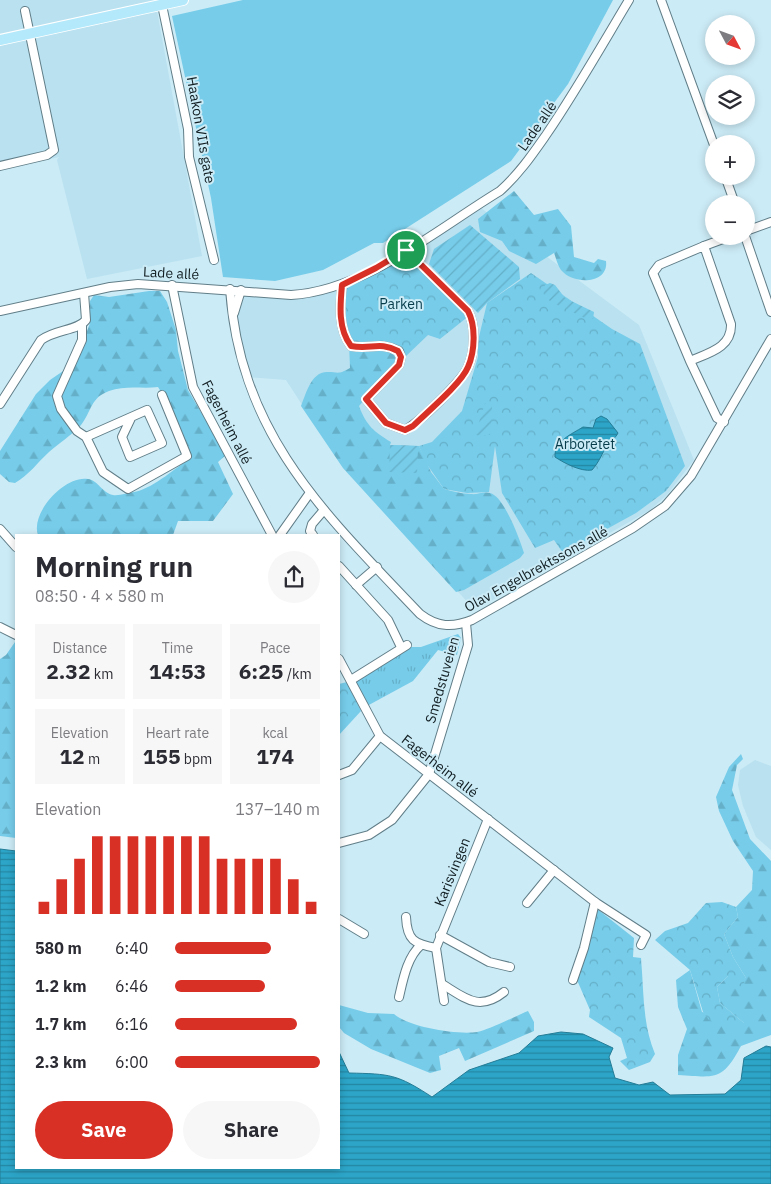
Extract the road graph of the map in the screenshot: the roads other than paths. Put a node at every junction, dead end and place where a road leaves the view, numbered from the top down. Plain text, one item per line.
1 (183, 0) edge
2 (629, 0) edge
3 (661, 0) edge
4 (162, 5) junction
5 (25, 12) dead end
6 (30, 39) junction
7 (0, 40) edge
8 (710, 135) edge
9 (0, 166) edge
10 (771, 222) edge
11 (755, 228) edge
12 (749, 245) edge
13 (704, 246) joint
14 (406, 250) junction
15 (214, 260) dead end
16 (172, 285) junction
17 (342, 285) junction
18 (230, 289) junction
19 (241, 290) junction
20 (84, 293) junction
21 (0, 311) edge
22 (771, 312) edge
23 (232, 320) junction
24 (82, 326) junction
25 (771, 339) edge
26 (690, 361) junction
27 (162, 395) dead end
28 (0, 404) edge
29 (130, 418) junction
30 (724, 422) junction
31 (86, 436) junction
32 (309, 494) junction
33 (324, 510) junction
34 (0, 529) edge
35 (271, 534) edge
36 (281, 534) edge
37 (312, 534) edge
38 (15, 546) edge
39 (340, 567) edge
40 (377, 567) junction
41 (356, 585) junction
42 (466, 623) junction
43 (0, 626) edge
44 (15, 634) edge
45 (340, 661) edge
46 (350, 680) junction
47 (380, 736) junction
48 (429, 774) junction
49 (340, 775) edge
50 (488, 819) junction
51 (340, 843) edge
52 (554, 870) junction
53 (595, 902) junction
54 (527, 903) dead end
55 (406, 917) dead end
56 (340, 920) edge
57 (364, 934) dead end
58 (440, 936) junction
59 (421, 945) junction
60 (641, 945) dead end
61 (436, 948) junction
62 (510, 967) dead end
63 (573, 980) dead end
64 (442, 984) junction
65 (504, 992) dead end
66 (398, 997) dead end
67 (444, 1001) dead end

1 - 4 main road
2 - 14 street, Lade allé
3 - 8 street
4 - 6 main road
4 - 15 street, Haakon VIIs gate
5 - 6 street
6 - 7 main road
6 - 9 street
10 - 11 street
12 - 22 street
13 - 26 street
13 - 26 street
14 - 17 street, Lade allé
14 - 17 street
16 - 18 street, Lade allé
16 - 20 street, Lade allé
16 - 35 street, Fagerheim allé
17 - 19 street, Lade allé
18 - 19 street, Lade allé
18 - 23 street, Olav Engelbrektssons allé
19 - 23 street
20 - 21 street, Lade allé
20 - 24 street
23 - 32 street, Olav Engelbrektssons allé
24 - 28 street
24 - 31 street
25 - 30 street, Olav Engelbrektssons allé
26 - 30 street
27 - 31 street
29 - 29 street
29 - 31 street
30 - 42 street, Olav Engelbrektssons allé
32 - 33 street, Olav Engelbrektssons allé
32 - 36 street
33 - 37 street
33 - 40 street, Olav Engelbrektssons allé
34 - 38 street
39 - 41 street
40 - 41 street
40 - 42 street, Olav Engelbrektssons allé
41 - 46 street
42 - 48 street, Smedstuveien
43 - 44 street
45 - 46 street, Fagerheim allé
46 - 47 street, Fagerheim allé
47 - 48 street, Fagerheim allé
47 - 49 street
48 - 50 street, Fagerheim allé
48 - 51 street, Smedstuveien
50 - 52 street, Fagerheim allé
50 - 58 street, Karisvingen
52 - 53 street, Fagerheim allé
52 - 54 street
53 - 60 street, Fagerheim allé
53 - 63 street
55 - 59 street
56 - 57 street
58 - 61 street, Karisvingen
58 - 62 street
59 - 61 street
59 - 66 street
61 - 64 street, Karisvingen
64 - 65 street
64 - 67 street, Karisvingen

